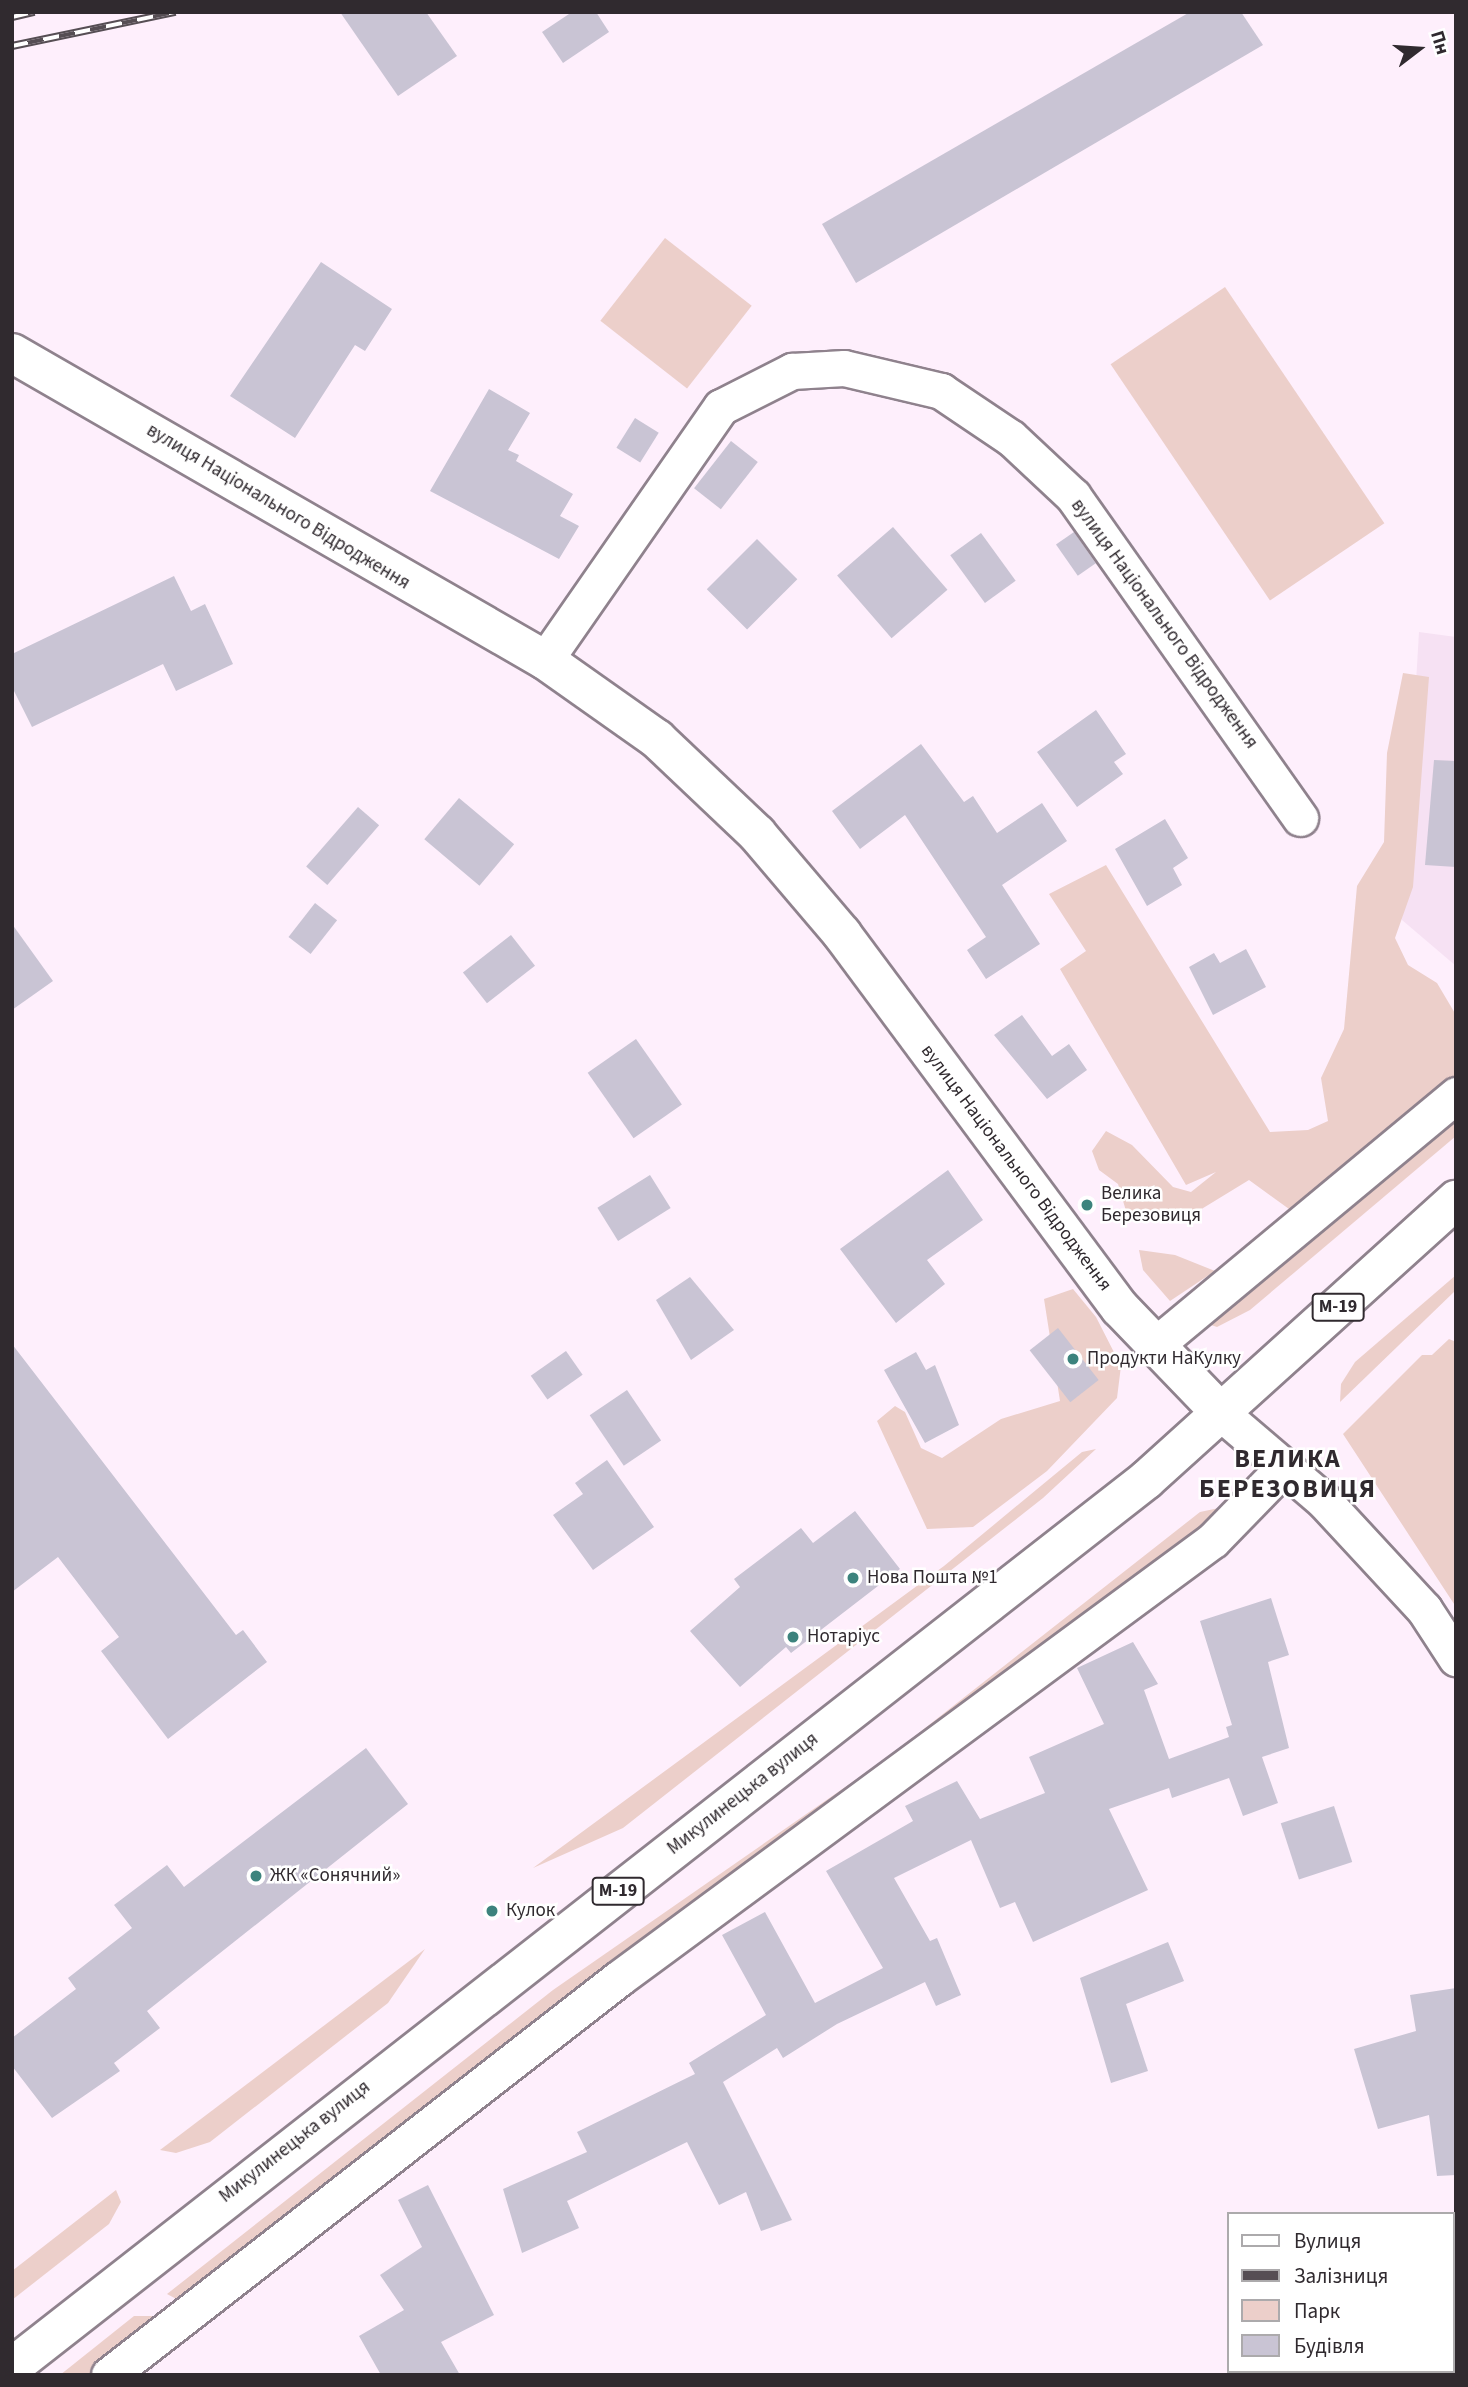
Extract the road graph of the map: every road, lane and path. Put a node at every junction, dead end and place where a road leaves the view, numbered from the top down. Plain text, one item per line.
1 (12, 353) edge
2 (545, 660) junction
3 (1300, 818) dead end
4 (1456, 1095) edge
5 (1456, 1200) edge
6 (1154, 1346) junction
7 (1221, 1413) junction
8 (1284, 1468) junction
9 (1456, 1658) edge
10 (12, 2367) edge
11 (109, 2375) edge

1 - 2 main road, вулиця Національного Відродження
2 - 3 street, вулиця Національного Відродження
2 - 6 main road, вулиця Національного Відродження
4 - 6 street
5 - 7 main road, Микулинецька вулиця / М-19
6 - 7 main road, вулиця Національного Відродження
7 - 8 street
7 - 10 main road, Микулинецька вулиця / М-19
8 - 9 street
8 - 11 street

